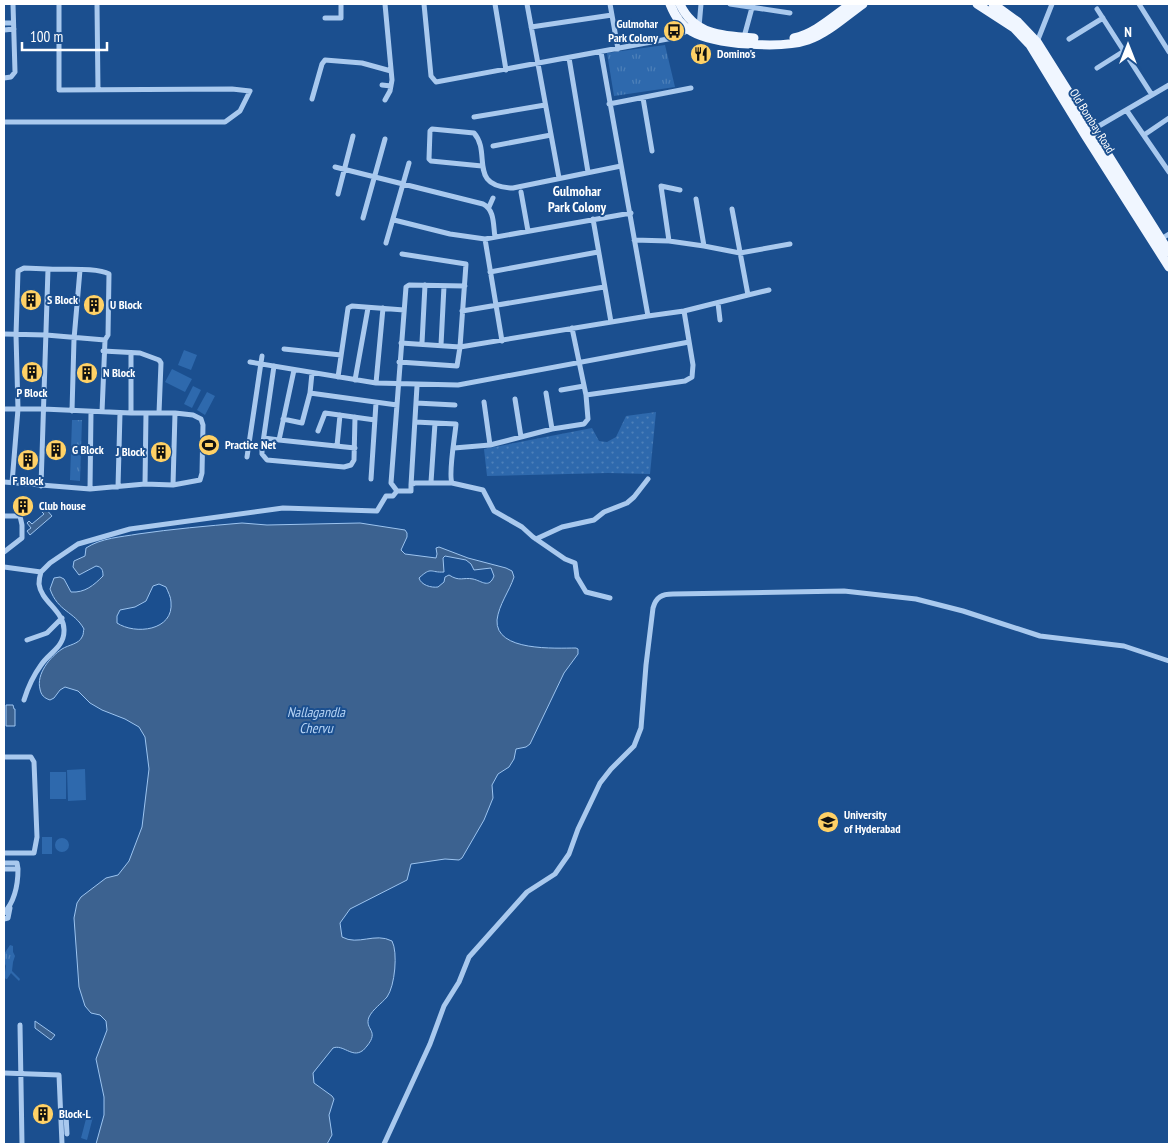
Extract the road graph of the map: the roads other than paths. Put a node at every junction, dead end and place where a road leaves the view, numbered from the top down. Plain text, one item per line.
1 (13, 4) edge
2 (59, 4) edge
3 (97, 4) edge
4 (341, 4) edge
5 (385, 4) edge
6 (424, 4) edge
7 (495, 4) edge
8 (527, 4) edge
9 (610, 4) edge
10 (670, 4) edge
11 (680, 4) edge
12 (701, 4) edge
13 (730, 4) edge
14 (863, 4) edge
15 (977, 4) edge
16 (993, 4) edge
17 (1052, 4) edge
18 (1139, 4) edge
19 (753, 5) edge
20 (846, 5) edge
21 (1097, 9) dead end
22 (790, 13) dead end
23 (612, 16) junction
24 (325, 18) dead end
25 (1103, 18) junction
26 (4, 23) edge
27 (14, 26) junction
28 (531, 28) junction
29 (4, 30) edge
30 (689, 30) junction
31 (700, 32) junction
32 (744, 37) junction
33 (1069, 39) dead end
34 (1038, 42) junction
35 (618, 49) junction
36 (1124, 51) junction
37 (601, 52) junction
38 (1169, 52) edge
39 (569, 58) junction
40 (537, 64) junction
41 (1097, 68) dead end
42 (506, 70) junction
43 (391, 71) junction
44 (4, 78) edge
45 (382, 85) dead end
46 (1169, 85) edge
47 (391, 86) junction
48 (691, 88) dead end
49 (98, 90) junction
50 (1152, 95) junction
51 (643, 98) junction
52 (312, 99) dead end
53 (385, 100) dead end
54 (609, 104) junction
55 (545, 105) junction
56 (1127, 111) junction
57 (474, 116) dead end
58 (1169, 120) edge
59 (4, 122) edge
60 (1088, 132) junction
61 (551, 135) junction
62 (1144, 135) junction
63 (354, 136) dead end
64 (385, 139) dead end
65 (493, 146) dead end
66 (652, 151) dead end
67 (410, 163) dead end
68 (482, 166) junction
69 (621, 166) junction
70 (335, 167) dead end
71 (344, 170) junction
72 (588, 172) junction
73 (1169, 172) edge
74 (374, 177) junction
75 (559, 178) junction
76 (404, 185) junction
77 (680, 190) dead end
78 (521, 192) dead end
79 (338, 194) dead end
80 (493, 198) dead end
81 (696, 198) dead end
82 (489, 207) junction
83 (732, 209) dead end
84 (631, 213) junction
85 (363, 218) dead end
86 (593, 219) junction
87 (394, 220) junction
88 (528, 231) junction
89 (1169, 234) edge
90 (495, 237) junction
91 (485, 239) junction
92 (1161, 239) junction
93 (634, 240) junction
94 (669, 241) junction
95 (386, 243) dead end
96 (790, 244) dead end
97 (704, 246) junction
98 (598, 252) junction
99 (1169, 252) edge
100 (740, 253) junction
101 (402, 254) dead end
102 (1169, 266) edge
103 (48, 269) junction
104 (80, 270) junction
105 (490, 272) junction
106 (425, 285) junction
107 (444, 286) junction
108 (464, 286) junction
109 (604, 287) junction
110 (769, 290) dead end
111 (748, 295) junction
112 (718, 304) junction
113 (496, 306) junction
114 (368, 308) junction
115 (383, 308) junction
116 (404, 310) junction
117 (462, 311) junction
118 (684, 311) junction
119 (648, 316) junction
120 (720, 320) dead end
121 (611, 322) junction
122 (572, 328) junction
123 (4, 334) edge
124 (16, 335) junction
125 (46, 335) junction
126 (74, 339) junction
127 (105, 340) junction
128 (502, 341) junction
129 (689, 342) junction
130 (401, 343) junction
131 (422, 344) junction
132 (441, 345) junction
133 (460, 347) junction
134 (284, 349) dead end
135 (103, 351) junction
136 (131, 353) junction
137 (341, 355) junction
138 (262, 356) dead end
139 (250, 362) dead end
140 (399, 362) junction
141 (579, 363) junction
142 (261, 364) junction
143 (274, 366) junction
144 (294, 370) junction
145 (312, 373) junction
146 (338, 377) junction
147 (355, 380) junction
148 (376, 383) junction
149 (398, 385) junction
150 (416, 386) junction
151 (584, 386) junction
152 (560, 390) dead end
153 (310, 393) junction
154 (546, 393) dead end
155 (586, 395) junction
156 (515, 399) dead end
157 (376, 402) junction
158 (484, 402) dead end
159 (416, 403) junction
160 (397, 405) junction
161 (455, 405) dead end
162 (4, 409) edge
163 (18, 409) junction
164 (43, 409) junction
165 (72, 411) junction
166 (91, 412) junction
167 (102, 412) junction
168 (120, 413) junction
169 (146, 413) junction
170 (159, 413) junction
171 (175, 413) junction
172 (131, 414) junction
173 (340, 415) junction
174 (455, 416) dead end
175 (355, 417) junction
176 (283, 419) junction
177 (375, 420) junction
178 (415, 422) junction
179 (435, 423) junction
180 (456, 424) junction
181 (552, 429) junction
182 (318, 431) dead end
183 (264, 438) junction
184 (521, 438) junction
185 (279, 440) junction
186 (490, 445) junction
187 (337, 446) junction
188 (354, 448) junction
189 (454, 448) junction
190 (248, 457) dead end
191 (371, 479) dead end
192 (648, 479) dead end
193 (4, 482) edge
194 (431, 482) junction
195 (12, 483) junction
196 (452, 483) junction
197 (146, 484) junction
198 (173, 485) junction
199 (411, 485) junction
200 (41, 486) junction
201 (118, 486) junction
202 (90, 489) junction
203 (397, 491) junction
204 (4, 516) edge
205 (536, 539) junction
206 (4, 552) edge
207 (4, 567) edge
208 (41, 572) junction
209 (610, 598) dead end
210 (62, 618) junction
211 (27, 640) dead end
212 (1169, 661) edge
213 (24, 700) dead end
214 (4, 757) edge
215 (4, 853) edge
216 (4, 863) edge
217 (4, 869) edge
218 (18, 869) junction
219 (11, 905) junction
220 (4, 913) edge
221 (4, 919) edge
222 (20, 1025) dead end
223 (4, 1073) edge
224 (20, 1073) junction
225 (61, 1114) junction
226 (67, 1134) dead end
227 (22, 1144) edge
228 (62, 1144) edge
229 (384, 1144) edge

1 - 27 street
2 - 49 street
3 - 49 street
4 - 24 street
5 - 43 street
6 - 42 street
7 - 42 street
8 - 28 street
9 - 23 street
10 - 30 main road
11 - 31 main road
12 - 31 street
13 - 19 street
14 - 31 main road
15 - 60 main road, Old Bombay Road
16 - 34 main road, Old Bombay Road
17 - 34 street
18 - 38 street
19 - 22 street
19 - 32 street
20 - 32 main road
21 - 25 street
23 - 28 street
23 - 35 street
25 - 33 street
25 - 36 street
26 - 27 street
27 - 29 street
27 - 44 street
28 - 40 street
30 - 31 main road
30 - 35 street
31 - 32 main road
34 - 60 main road, Old Bombay Road
35 - 37 street
36 - 41 street
36 - 50 street
37 - 39 street
37 - 54 street
39 - 40 street
39 - 72 street
40 - 42 street
40 - 55 street
43 - 47 street
43 - 52 street
45 - 47 street
46 - 50 street
47 - 53 street
48 - 51 street
49 - 59 street
50 - 56 street
51 - 54 street
51 - 66 street
54 - 69 street
55 - 57 street
55 - 61 street
56 - 60 street
56 - 62 street
58 - 62 street
60 - 92 main road, Old Bombay Road
60 - 102 main road, Old Bombay Road
61 - 65 street
61 - 75 street
62 - 73 street
63 - 71 street
64 - 74 street
67 - 76 street
68 - 68 street
68 - 75 street
69 - 72 street
69 - 84 street
70 - 71 street
71 - 74 street
71 - 79 street
72 - 75 street
74 - 76 street
74 - 85 street
76 - 82 street
76 - 87 street
77 - 94 street
78 - 88 street
80 - 82 street
81 - 97 street
82 - 90 street
83 - 100 street
84 - 86 street
84 - 93 street
86 - 88 street
86 - 98 street
87 - 91 street
87 - 95 street
88 - 90 street
89 - 92 street
90 - 91 street
91 - 105 street
92 - 99 main road, Old Bombay Road
93 - 94 street
93 - 119 street
94 - 97 street
96 - 100 street
97 - 100 street
98 - 105 street
98 - 109 street
100 - 111 street
101 - 108 street
103 - 104 street
103 - 124 street
103 - 125 street
104 - 126 street
104 - 127 street
105 - 113 street
106 - 107 street
106 - 116 street
106 - 131 street
107 - 108 street
107 - 132 street
108 - 117 street
109 - 113 street
109 - 121 street
110 - 111 street
111 - 112 street
112 - 118 street
112 - 120 street
113 - 117 street
113 - 128 street
114 - 115 street
114 - 137 street
114 - 147 street
115 - 116 street
115 - 148 street
116 - 130 street
117 - 133 street
118 - 119 street
118 - 129 street
119 - 121 street
121 - 122 street
122 - 128 street
122 - 141 street
123 - 124 street
124 - 125 street
124 - 163 street
125 - 126 street
125 - 164 street
126 - 127 street
126 - 165 street
127 - 135 street
128 - 133 street
129 - 141 street
129 - 155 street
130 - 131 street
130 - 140 street
131 - 132 street
132 - 133 street
133 - 140 street
134 - 137 street
135 - 136 street
135 - 167 street
136 - 170 street
136 - 172 street
137 - 146 street
138 - 142 street
139 - 142 street
140 - 149 street
141 - 150 street
141 - 151 street
142 - 143 street
142 - 190 street
143 - 144 street
143 - 183 street
144 - 145 street
144 - 176 street
145 - 146 street
145 - 153 street
146 - 147 street
147 - 148 street
148 - 149 street
149 - 150 street
149 - 160 street
150 - 159 street
151 - 152 street
151 - 155 street
153 - 157 street
153 - 176 street
154 - 181 street
155 - 181 street
156 - 184 street
157 - 160 street
157 - 177 street
158 - 186 street
159 - 161 street
159 - 178 street
160 - 203 street
162 - 163 street
163 - 164 street
163 - 195 street
164 - 165 street
164 - 200 street
165 - 166 street
166 - 167 street
166 - 202 street
167 - 168 street
168 - 172 street
168 - 201 street
169 - 170 street
169 - 172 street
169 - 197 street
170 - 171 street
171 - 198 street
171 - 198 street
173 - 175 street
173 - 182 street
173 - 187 street
174 - 180 street
175 - 177 street
175 - 188 street
176 - 185 street
177 - 191 street
178 - 179 street
178 - 199 street
179 - 180 street
179 - 194 street
180 - 189 street
181 - 184 street
183 - 185 street
183 - 188 street
184 - 186 street
185 - 187 street
186 - 189 street
187 - 188 street
189 - 196 street
192 - 205 street
193 - 195 street
194 - 196 street
194 - 199 street
195 - 200 street
196 - 205 street
197 - 198 street
197 - 201 street
199 - 203 street
200 - 202 street
201 - 202 street
203 - 208 street
204 - 206 street
205 - 209 street
207 - 208 street
208 - 210 street
210 - 211 street
210 - 213 street
212 - 229 street
214 - 215 street
216 - 218 street
217 - 218 street
218 - 219 street
219 - 220 street
219 - 221 street
222 - 224 street
223 - 224 street
224 - 225 street
224 - 227 street
225 - 226 street
225 - 228 street

